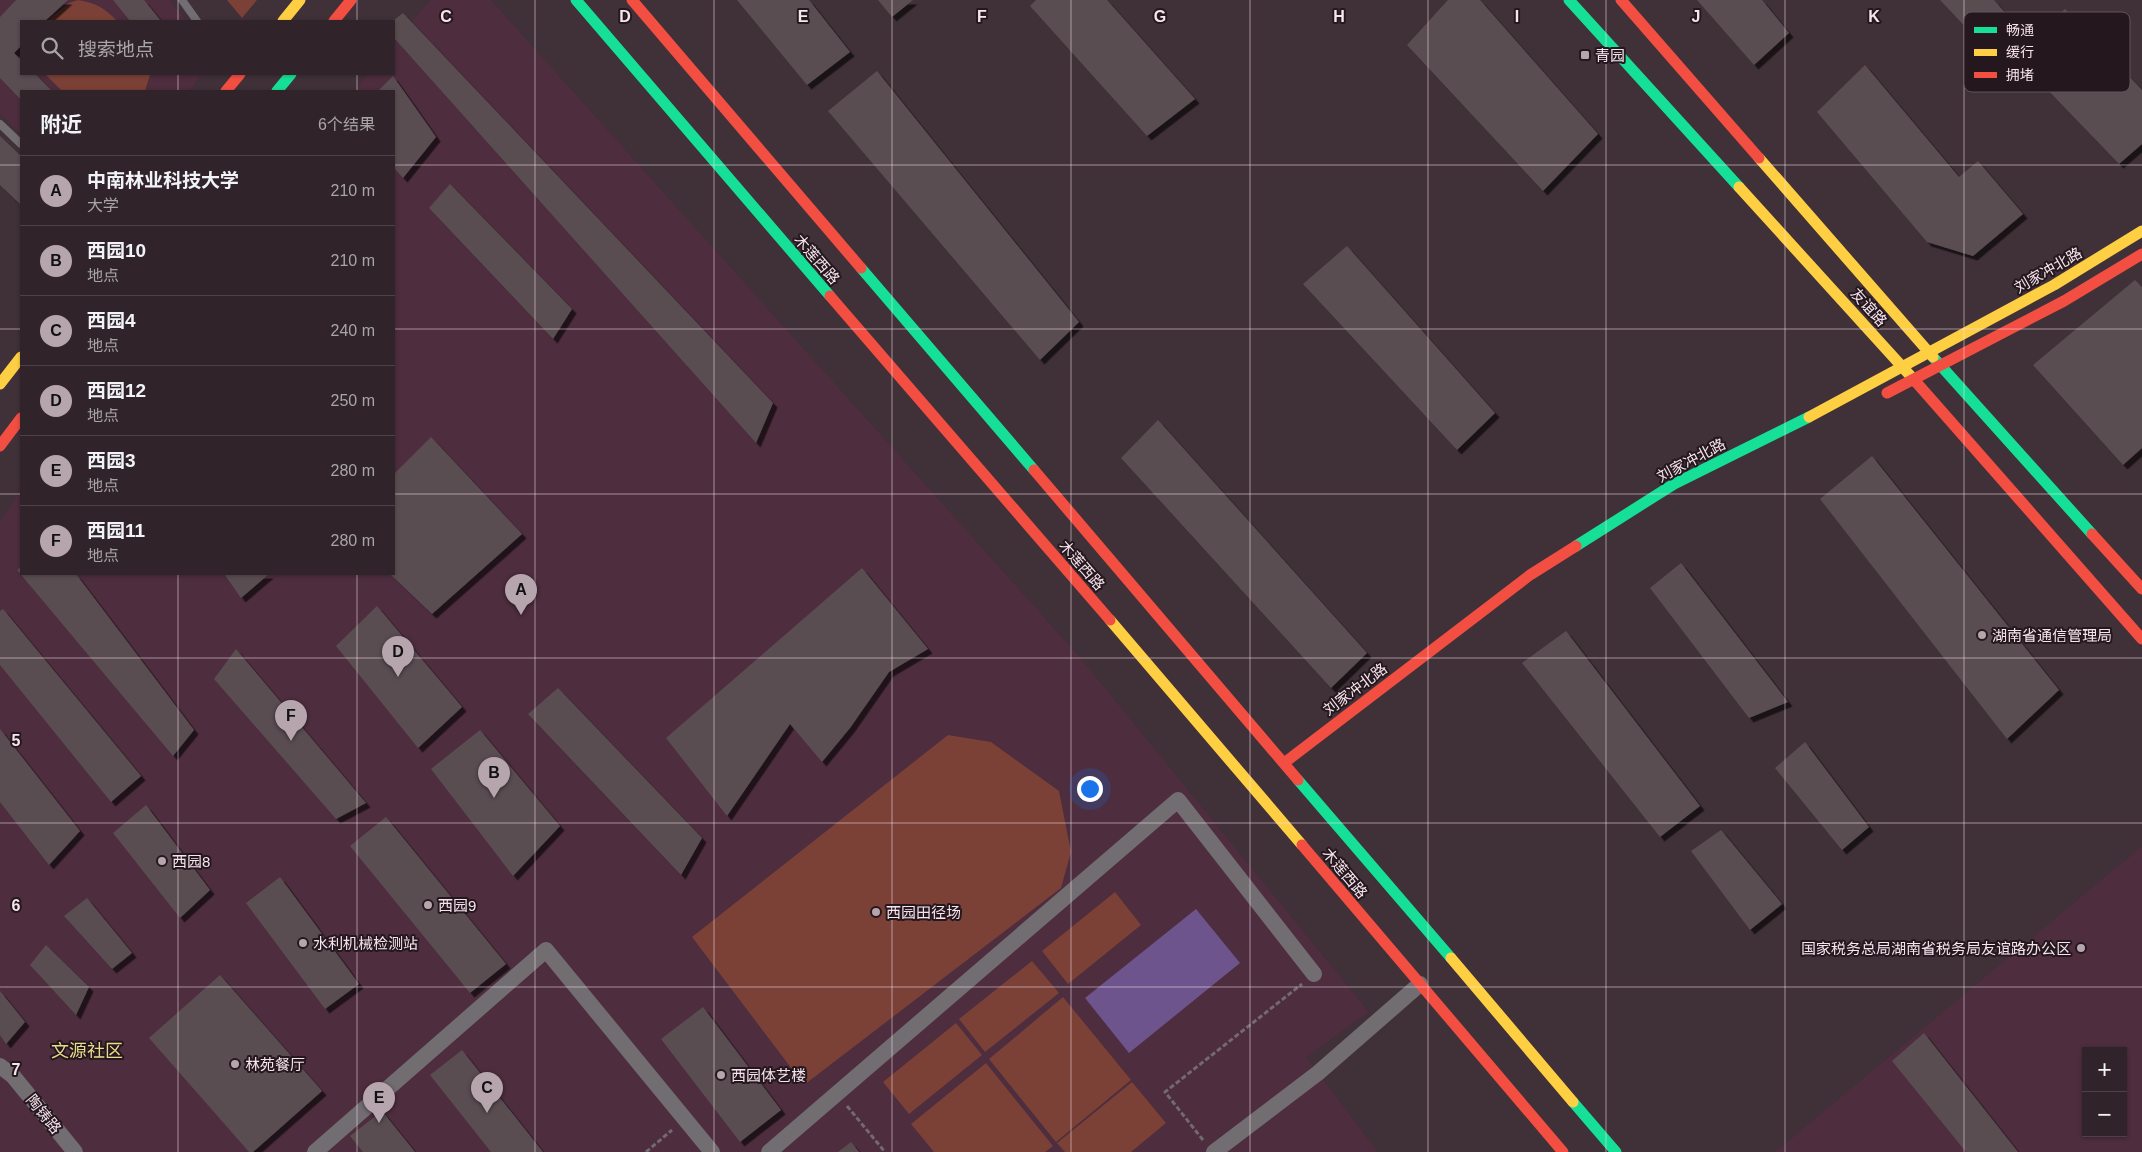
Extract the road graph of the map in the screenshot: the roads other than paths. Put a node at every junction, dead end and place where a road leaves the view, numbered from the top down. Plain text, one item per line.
1 (182, 0) edge
2 (300, 0) edge
3 (351, 0) edge
4 (576, 0) edge
5 (632, 0) edge
6 (1569, 0) edge
7 (1620, 0) edge
8 (196, 20) edge
9 (284, 20) edge
10 (335, 20) edge
11 (238, 75) edge
12 (291, 75) edge
13 (227, 90) edge
14 (278, 90) edge
15 (0, 124) edge
16 (20, 143) edge
17 (2142, 231) edge
18 (2142, 254) edge
19 (1929, 352) junction
20 (20, 358) edge
21 (1941, 366) junction
22 (1903, 368) junction
23 (1914, 380) junction
24 (0, 384) edge
25 (1879, 397) dead end
26 (20, 419) edge
27 (0, 446) edge
28 (1558, 571) dead end
29 (2142, 589) edge
30 (2142, 639) edge
31 (1287, 766) junction
32 (1314, 974) road end
33 (1420, 984) junction
34 (6, 1071) edge
35 (1210, 1148) edge
36 (74, 1152) edge
37 (315, 1152) edge
38 (712, 1152) edge
39 (769, 1152) edge
40 (1563, 1152) edge
41 (1616, 1152) edge

1 - 8 lane
2 - 9 main road
3 - 10 main road
4 - 33 main road, 木莲西路
5 - 31 main road, 木莲西路
6 - 22 main road, 友谊路
7 - 19 main road, 友谊路
11 - 13 main road
12 - 14 main road
15 - 16 lane
17 - 19 main road, 刘家冲北路
18 - 21 main road
19 - 21 main road, 友谊路
19 - 22 main road, 刘家冲北路
20 - 24 main road
21 - 23 main road
21 - 29 main road, 友谊路
22 - 23 main road, 友谊路
22 - 31 main road, 刘家冲北路
23 - 25 main road
23 - 30 main road, 友谊路
26 - 27 main road
28 - 31 main road, 刘家冲北路
31 - 41 main road, 木莲西路
32 - 39 street
33 - 35 street
33 - 40 main road, 木莲西路
34 - 36 street, 陶铸路
37 - 38 street

